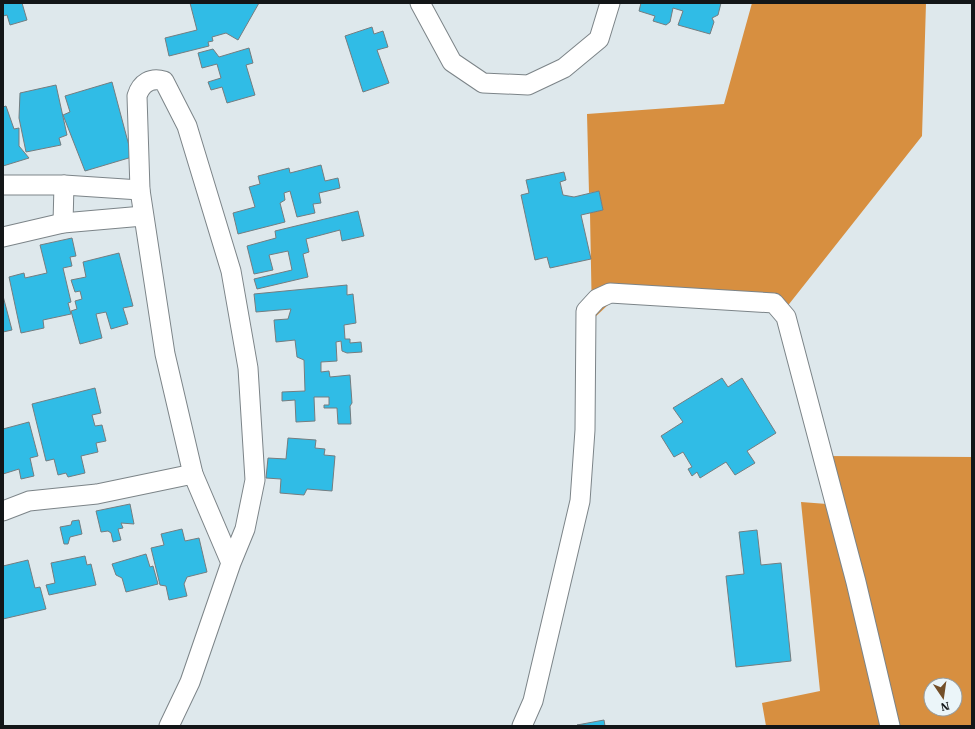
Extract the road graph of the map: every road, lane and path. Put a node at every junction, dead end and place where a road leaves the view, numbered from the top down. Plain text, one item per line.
1 (420, 3) edge
2 (610, 3) edge
3 (3, 184) edge
4 (64, 185) junction
5 (140, 190) junction
6 (143, 216) junction
7 (63, 223) junction
8 (3, 237) edge
9 (193, 474) junction
10 (3, 511) edge
11 (231, 563) junction
12 (169, 726) edge
13 (522, 726) edge
14 (890, 726) edge

1 - 2 street
3 - 4 street
4 - 5 street
4 - 7 street
5 - 6 street
5 - 11 street
6 - 7 street
6 - 9 street
7 - 8 street
9 - 10 street
9 - 11 street
11 - 12 street
13 - 14 street

